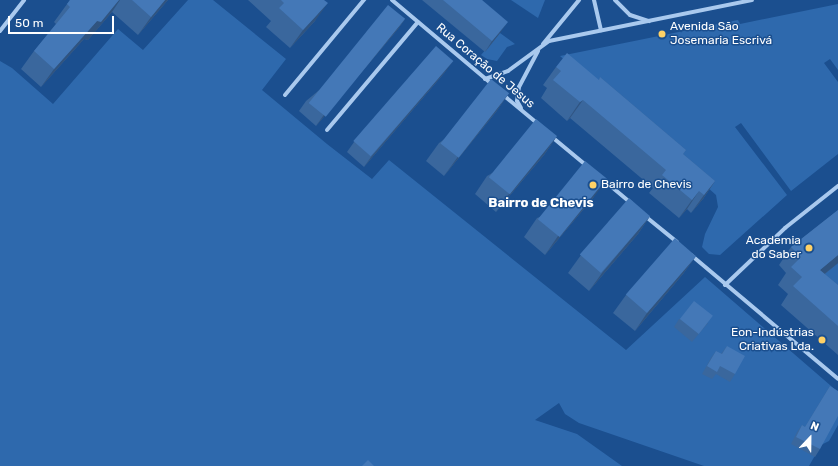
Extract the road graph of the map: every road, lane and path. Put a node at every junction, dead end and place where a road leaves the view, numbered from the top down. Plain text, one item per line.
1 (24, 0) edge
2 (364, 0) edge
3 (392, 0) edge
4 (579, 0) edge
5 (594, 0) edge
6 (615, 0) edge
7 (752, 0) edge
8 (418, 22) junction
9 (651, 22) junction
10 (601, 30) junction
11 (0, 31) edge
12 (540, 47) junction
13 (485, 79) junction
14 (286, 95) dead end
15 (524, 112) junction
16 (543, 129) edge
17 (327, 130) dead end
18 (549, 133) edge
19 (590, 169) edge
20 (596, 174) edge
21 (838, 186) edge
22 (634, 206) edge
23 (639, 210) edge
24 (680, 245) edge
25 (686, 250) edge
26 (725, 285) junction
27 (838, 379) edge

1 - 11 street
2 - 14 street
3 - 8 street, Rua Coração de Jesus
4 - 12 street
5 - 10 street
6 - 9 street
7 - 9 street
8 - 13 street, Rua Coração de Jesus
8 - 17 street
9 - 10 street
10 - 12 street
12 - 13 street
12 - 15 street
13 - 15 street, Rua Coração de Jesus
15 - 16 street, Rua Coração de Jesus
18 - 19 street
20 - 22 street
21 - 26 street
23 - 24 street
25 - 26 street
26 - 27 street

